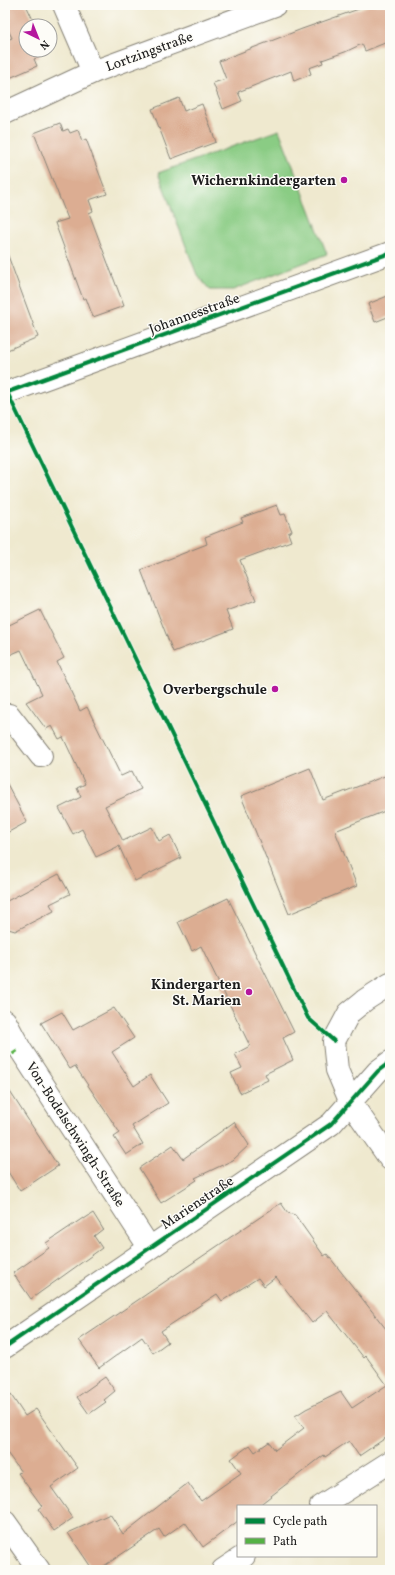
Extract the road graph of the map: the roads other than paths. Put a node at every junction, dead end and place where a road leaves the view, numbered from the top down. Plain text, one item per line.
1 (64, 5) edge
2 (275, 5) edge
3 (93, 72) junction
4 (5, 113) edge
5 (390, 253) edge
6 (5, 393) edge
7 (5, 719) edge
8 (41, 756) dead end
9 (390, 984) edge
10 (5, 1021) edge
11 (390, 1062) edge
12 (351, 1103) junction
13 (390, 1158) edge
14 (150, 1247) junction
15 (5, 1347) edge
16 (390, 1462) edge
17 (323, 1505) edge
18 (5, 1522) edge
19 (242, 1557) edge
20 (39, 1570) edge
21 (223, 1570) edge

1 - 3 street, Lortzingstraße
2 - 3 street, Lortzingstraße
3 - 4 street
5 - 6 street, Johannesstraße
7 - 8 street
9 - 12 street
10 - 14 street, Von-Bodelschwingh-Straße
11 - 12 street, Marienstraße
12 - 13 street
12 - 14 street, Marienstraße
14 - 15 street, Marienstraße
16 - 17 street
18 - 20 street
19 - 21 street

